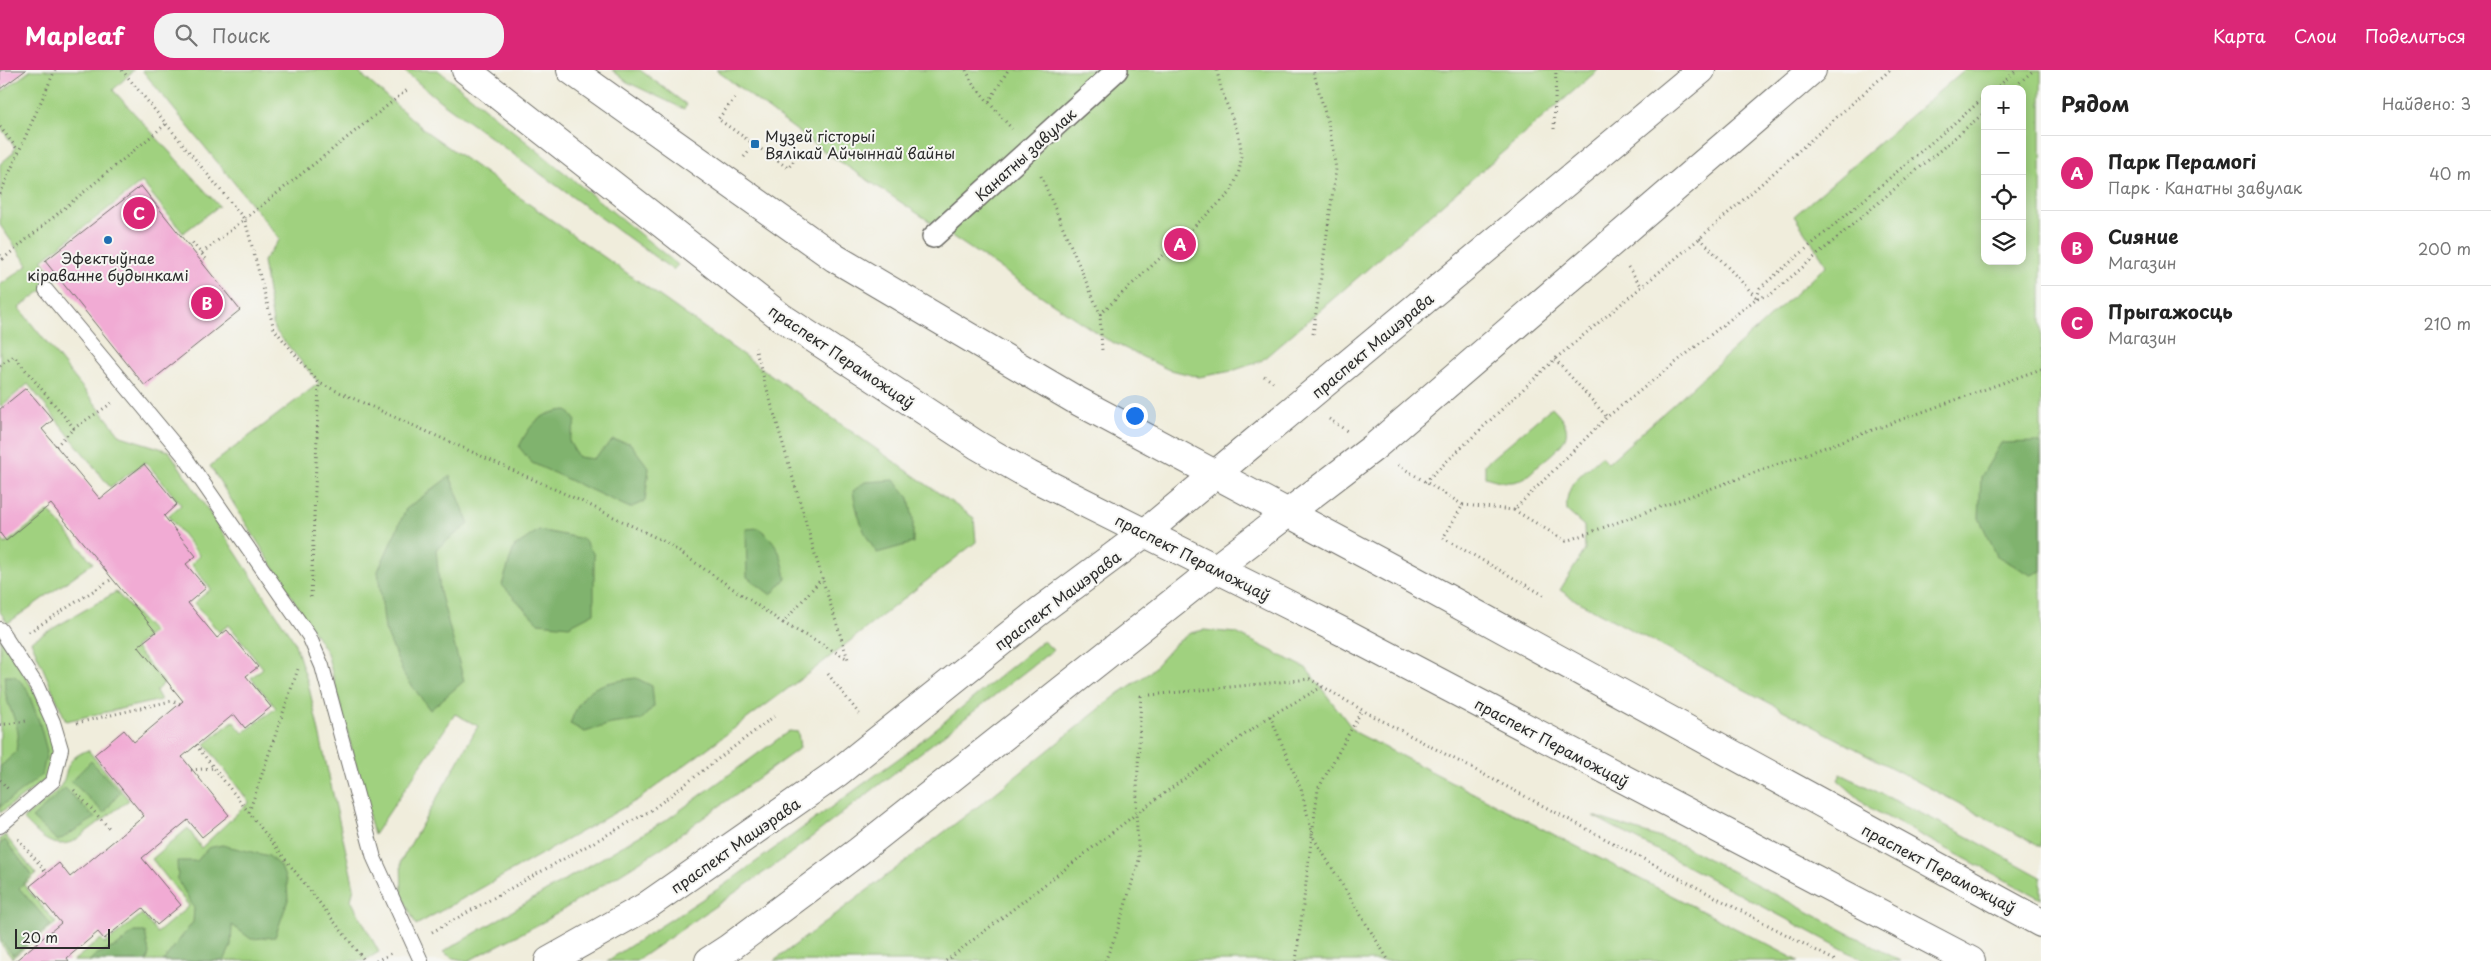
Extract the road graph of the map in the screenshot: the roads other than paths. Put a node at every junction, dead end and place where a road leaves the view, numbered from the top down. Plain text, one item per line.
1 (466, 70) edge
2 (571, 70) edge
3 (1117, 70) edge
4 (1701, 70) edge
5 (1812, 70) edge
6 (933, 237) dead end
7 (46, 290) dead end
8 (1217, 475) junction
9 (1289, 514) junction
10 (1146, 532) junction
11 (1215, 569) junction
12 (0, 629) edge
13 (0, 826) edge
14 (2041, 923) edge
15 (421, 961) edge
16 (549, 961) edge
17 (709, 961) edge
18 (1971, 961) edge

1 - 10 main road, праспект Пераможцаў
2 - 8 main road, праспект Пераможцаў
3 - 6 street, Канатны завулак
4 - 8 main road, праспект Машэрава
5 - 9 main road
7 - 15 lane
8 - 9 main road, праспект Пераможцаў
8 - 10 main road, праспект Машэрава
9 - 11 main road
9 - 14 main road, праспект Пераможцаў
10 - 11 main road, праспект Пераможцаў
10 - 16 main road, праспект Машэрава
11 - 17 main road
11 - 18 main road, праспект Пераможцаў
12 - 13 lane

